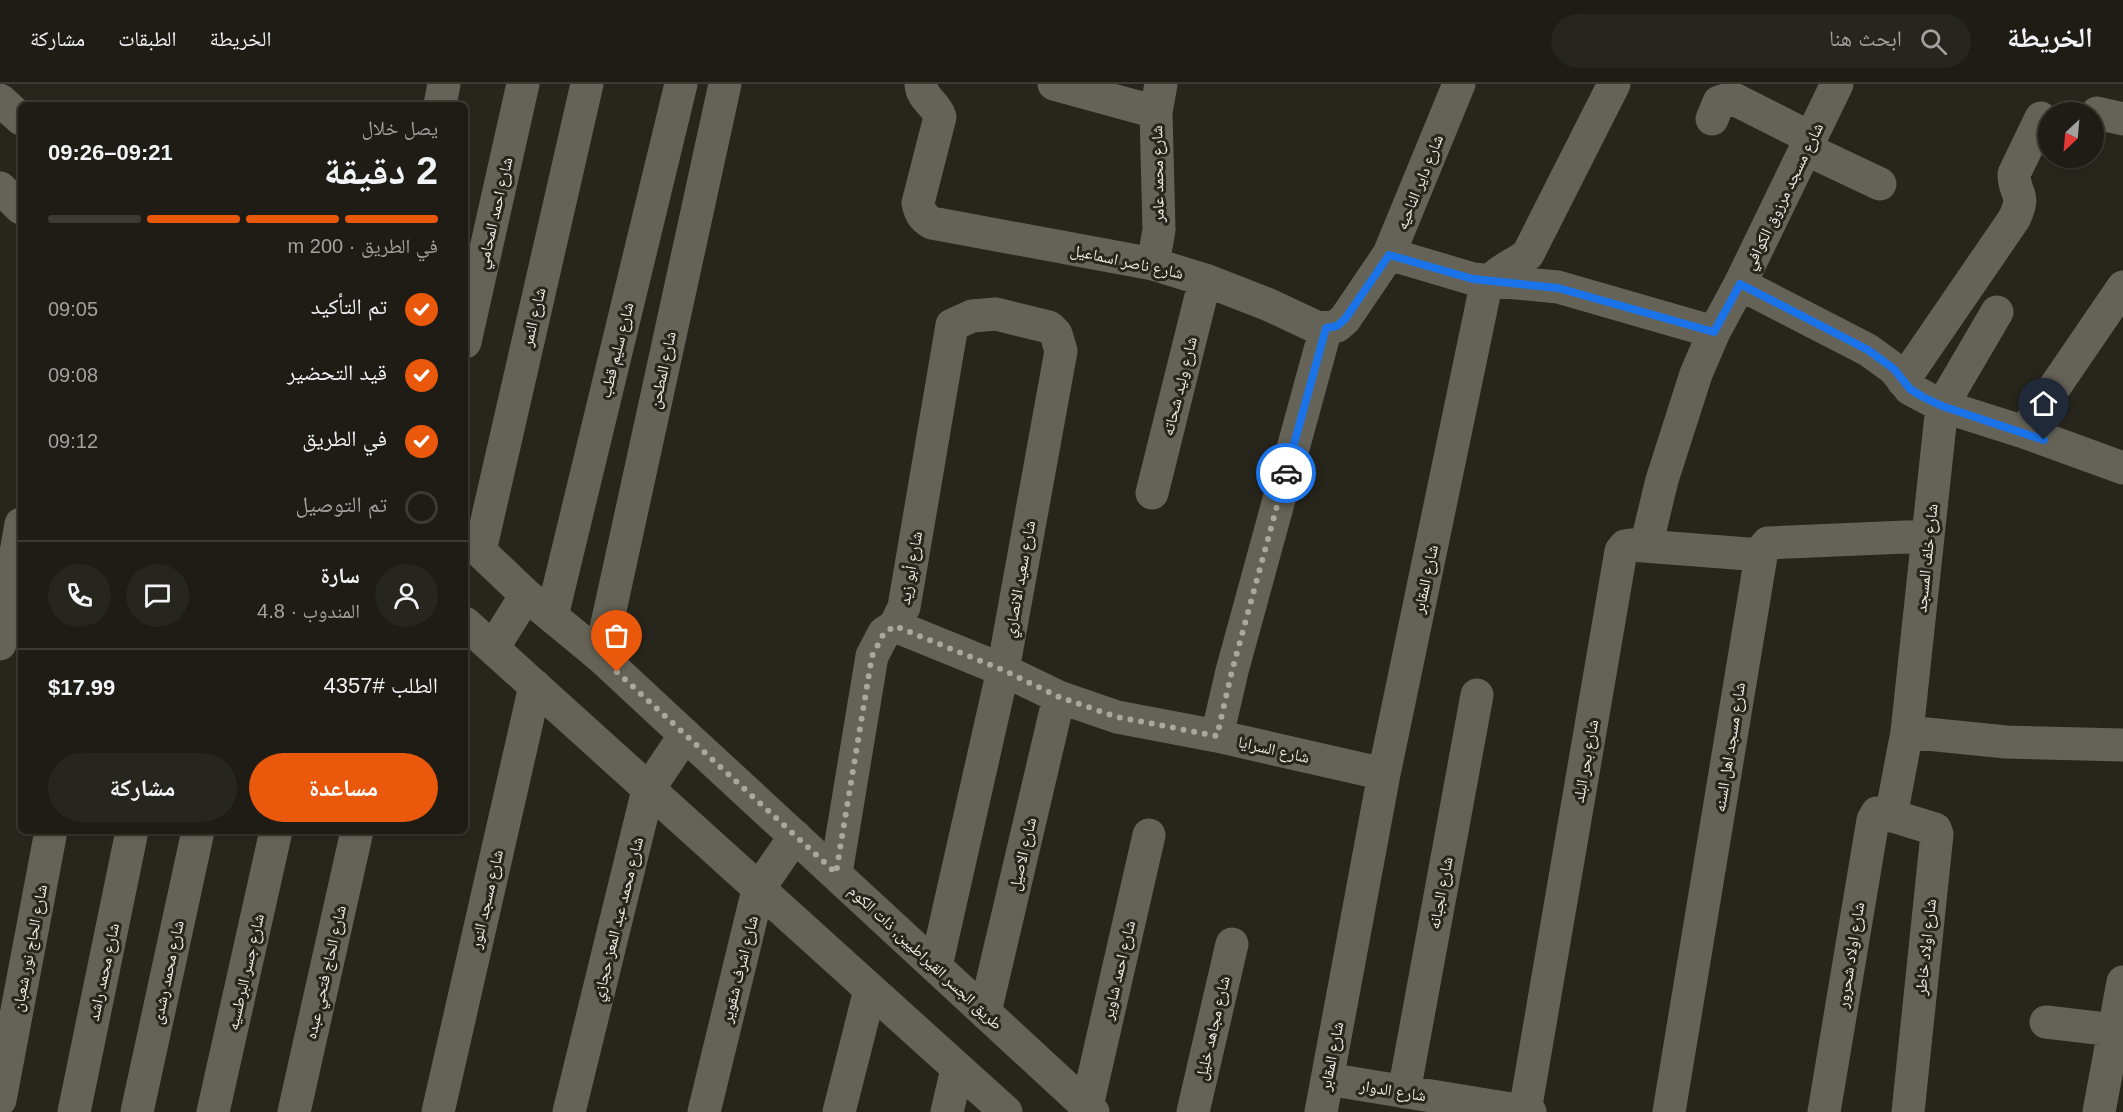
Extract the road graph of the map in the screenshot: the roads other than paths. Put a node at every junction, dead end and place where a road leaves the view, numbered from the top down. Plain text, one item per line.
1 (444, 84) edge
2 (524, 84) edge
3 (587, 84) edge
4 (681, 84) edge
5 (725, 84) edge
6 (921, 84) edge
7 (1054, 84) edge
8 (1459, 84) edge
9 (1614, 84) edge
10 (1837, 84) edge
11 (1159, 98) edge
12 (441, 102) edge
13 (1712, 119) dead end
14 (2038, 124) edge
15 (1809, 143) junction
16 (1880, 184) dead end
17 (0, 188) edge
18 (18, 205) edge
19 (1389, 255) junction
20 (1153, 264) junction
21 (1205, 280) junction
22 (1489, 281) junction
23 (1740, 284) junction
24 (2123, 287) edge
25 (1997, 312) dead end
26 (952, 325) joint
27 (1326, 328) junction
28 (468, 329) edge
29 (1714, 332) junction
30 (1903, 381) junction
31 (1942, 406) junction
32 (2024, 432) junction
33 (2123, 468) edge
34 (1152, 493) dead end
35 (1928, 536) junction
36 (18, 541) edge
37 (472, 544) edge
38 (1646, 546) junction
39 (1761, 555) junction
40 (526, 595) junction
41 (552, 616) junction
42 (468, 626) edge
43 (895, 626) junction
44 (0, 644) edge
45 (493, 648) junction
46 (600, 656) junction
47 (1003, 670) junction
48 (534, 686) junction
49 (1477, 695) dead end
50 (1059, 697) junction
51 (1907, 732) junction
52 (685, 735) junction
53 (1217, 736) junction
54 (2123, 745) edge
55 (1384, 774) junction
56 (648, 790) junction
57 (1891, 816) junction
58 (50, 834) edge
59 (131, 834) edge
60 (197, 834) edge
61 (275, 834) edge
62 (356, 834) edge
63 (1149, 834) dead end
64 (795, 836) junction
65 (836, 873) junction
66 (758, 890) junction
67 (1232, 944) dead end
68 (936, 966) junction
69 (2123, 981) edge
70 (870, 990) junction
71 (985, 1012) junction
72 (2046, 1022) dead end
73 (2114, 1030) junction
74 (957, 1069) junction
75 (1327, 1079) junction
76 (1404, 1092) junction
77 (2109, 1093) edge
78 (0, 1100) edge
79 (1478, 1108) edge
80 (1090, 1109) edge
81 (74, 1112) edge
82 (137, 1112) edge
83 (213, 1112) edge
84 (294, 1112) edge
85 (438, 1112) edge
86 (569, 1112) edge
87 (704, 1112) edge
88 (839, 1112) edge
89 (946, 1112) edge
90 (1006, 1112) edge
91 (1193, 1112) edge
92 (1321, 1112) edge
93 (1527, 1112) edge
94 (1669, 1112) edge
95 (1824, 1112) edge
96 (1908, 1112) edge

1 - 12 street
2 - 28 street, شارع احمد المحامي
3 - 37 street, شارع النمر
4 - 41 street, شارع سليم قطب
5 - 46 street, شارع المطحن
6 - 20 street, شارع ناصر اسماعيل
7 - 11 street
8 - 19 street, شارع داير الناحيه
9 - 22 street
10 - 15 street, شارع مسجد مرزوق الكوافي
11 - 20 street, شارع محمد عامر
13 - 15 street
14 - 30 street
15 - 16 street
15 - 23 street, شارع مسجد مرزوق الكوافي
17 - 18 street
19 - 22 street
19 - 27 street, شارع داير الناحيه
20 - 21 street, شارع ناصر اسماعيل
21 - 27 street, شارع ناصر اسماعيل
21 - 34 street, شارع وليد شحاته
22 - 29 street
22 - 55 street, شارع المقابر
23 - 29 street, شارع مسجد مرزوق الكوافي
23 - 30 street
24 - 32 street
25 - 31 street, شارع خلف المسجد
26 - 43 street, شارع أبو زيد
26 - 47 street, شارع سعيد الانصاري
27 - 53 street
29 - 38 street, شارع مسجد مرزوق الكوافي
30 - 31 street
31 - 32 street
31 - 35 street, شارع خلف المسجد
32 - 33 street
35 - 39 street
35 - 51 street, شارع خلف المسجد
36 - 44 street
37 - 40 street, طريق الجسر القيراطيين, ذات الكوم
38 - 39 street, شارع بحر البلد
38 - 93 street, شارع بحر البلد
39 - 94 street, شارع مسجد اهل السنه
40 - 41 street, طريق الجسر القيراطيين, ذات الكوم
40 - 45 street
41 - 46 street, طريق الجسر القيراطيين, ذات الكوم
42 - 45 street
43 - 47 street, شارع السرايا
43 - 65 street, شارع أبو زيد
45 - 48 street
46 - 52 street, طريق الجسر القيراطيين, ذات الكوم
47 - 50 street, شارع السرايا
47 - 68 street, شارع سعيد الانصاري
48 - 56 street
48 - 85 street, شارع مسجد النور
49 - 76 street, شارع الجبانه
50 - 53 street, شارع السرايا
50 - 71 street, شارع الاصيل
51 - 54 street
51 - 57 street, شارع خلف المسجد
52 - 56 street, شارع محمد عبد المعز حجازي
52 - 64 street, طريق الجسر القيراطيين, ذات الكوم
53 - 55 street, شارع السرايا
55 - 75 street, شارع المقابر
56 - 66 street
56 - 86 street, شارع محمد عبد المعز حجازي
57 - 95 street, شارع اولاد شحرور
57 - 96 street, شارع اولاد خاطر
58 - 78 street, شارع الحاج نور شعبان
59 - 81 street, شارع محمد راشد
60 - 82 street, شارع محمد رشدى
61 - 83 street, شارع جسر البرطسيه
62 - 84 street, شارع الحاج فتحي عبده
63 - 80 street, شارع احمد شاوير
64 - 65 street, طريق الجسر القيراطيين, ذات الكوم
64 - 66 street, شارع اشرف شقوير
65 - 68 street, طريق الجسر القيراطيين, ذات الكوم
66 - 70 street
66 - 87 street, شارع اشرف شقوير
67 - 91 street, شارع مجاهد خليل
68 - 71 street, طريق الجسر القيراطيين, ذات الكوم
69 - 73 street
70 - 74 street
70 - 88 street
71 - 80 street, طريق الجسر القيراطيين, ذات الكوم
72 - 73 street
73 - 77 street
74 - 89 street
74 - 90 street
75 - 76 street, شارع الدوار
75 - 92 street, شارع المقابر
76 - 79 street, شارع الدوار
79 - 93 street, شارع الدوار

